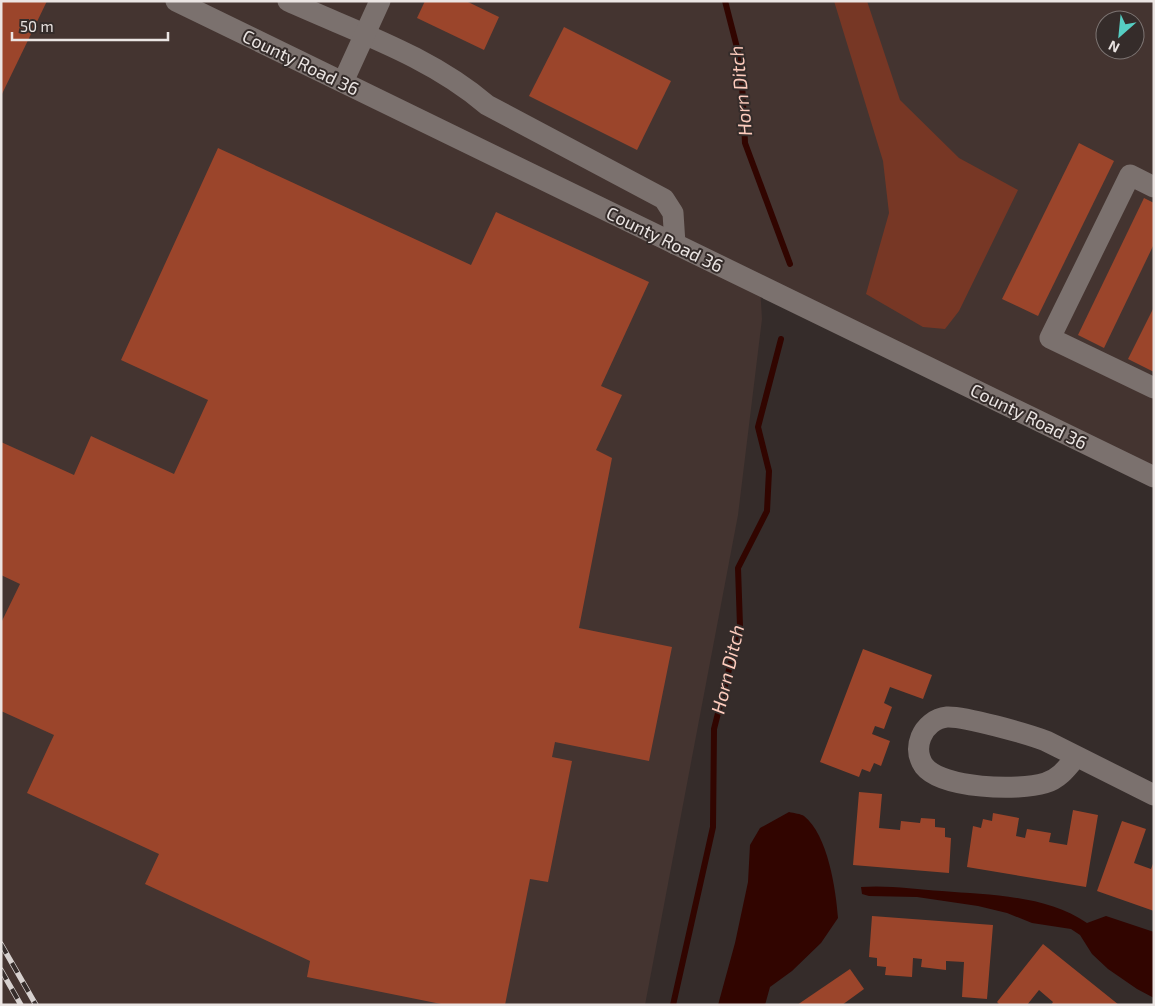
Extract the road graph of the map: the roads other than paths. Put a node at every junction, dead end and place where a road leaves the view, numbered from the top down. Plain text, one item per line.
1 (176, 1) edge
2 (288, 1) edge
3 (380, 1) edge
4 (364, 36) junction
5 (342, 82) junction
6 (1154, 186) edge
7 (675, 244) junction
8 (1154, 388) edge
9 (1154, 477) edge
10 (1076, 757) junction
11 (1154, 795) edge

1 - 5 street, County Road 36
2 - 4 street
3 - 4 street
4 - 5 street
4 - 7 street
5 - 7 street, County Road 36
6 - 8 street
7 - 9 street, County Road 36
10 - 10 street
10 - 11 street

